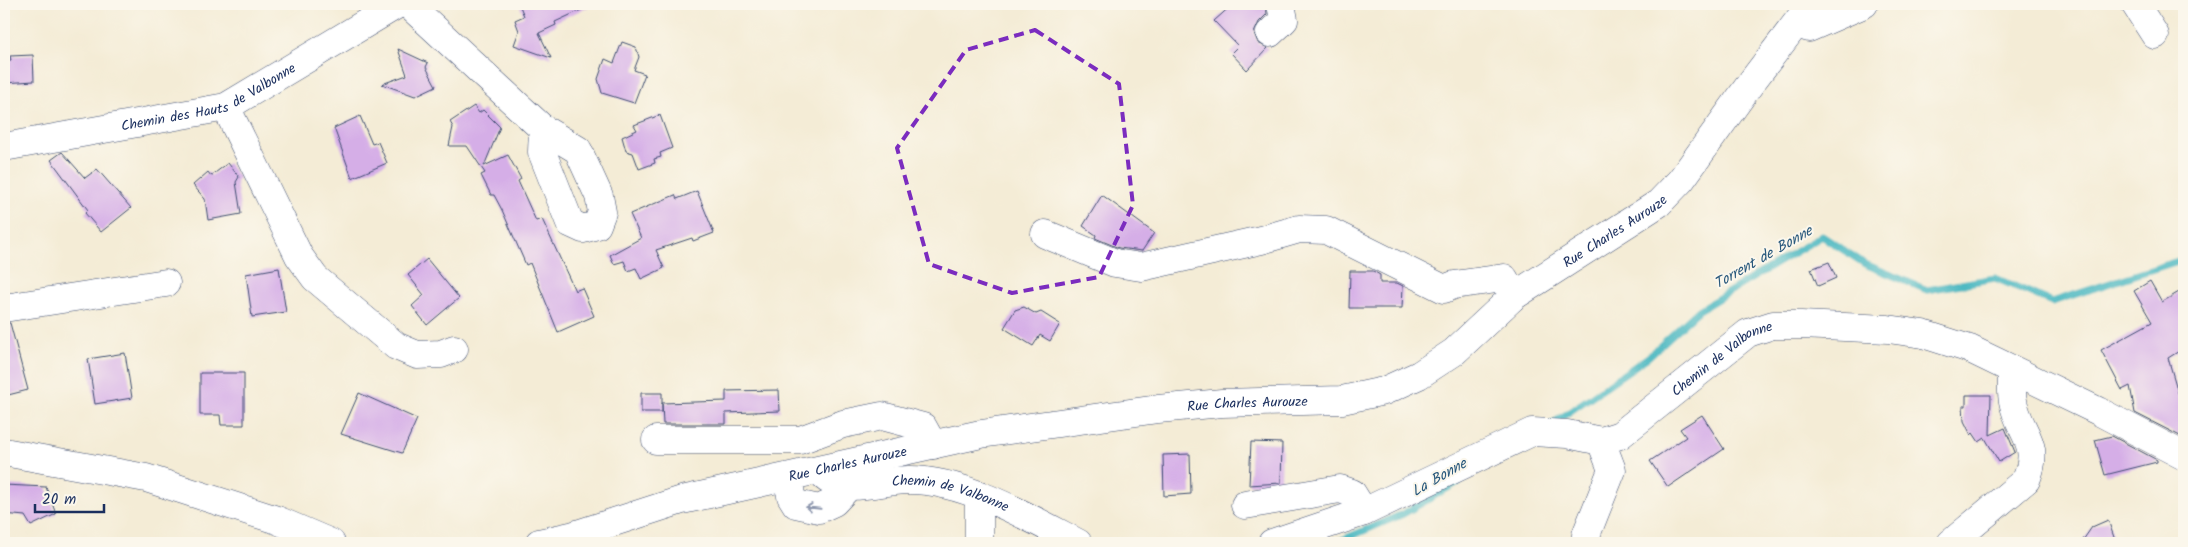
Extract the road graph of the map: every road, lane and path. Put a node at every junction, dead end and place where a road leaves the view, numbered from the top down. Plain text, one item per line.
1 (398, 4) edge
2 (408, 4) edge
3 (1281, 4) edge
4 (1864, 4) edge
5 (2135, 4) edge
6 (1804, 14) edge
7 (1270, 33) dead end
8 (2155, 35) dead end
9 (226, 107) junction
10 (543, 129) dead end
11 (4, 147) edge
12 (1045, 234) dead end
13 (166, 283) dead end
14 (1514, 296) junction
15 (4, 308) edge
16 (454, 349) dead end
17 (2012, 370) junction
18 (656, 440) dead end
19 (1601, 441) junction
20 (933, 445) junction
21 (4, 452) edge
22 (2184, 456) edge
23 (818, 470) junction
24 (788, 477) junction
25 (850, 486) junction
26 (979, 495) junction
27 (1245, 505) dead end
28 (1364, 512) junction
29 (331, 543) edge
30 (539, 543) edge
31 (979, 543) edge
32 (1078, 543) edge
33 (1272, 543) edge
34 (1588, 543) edge
35 (1951, 543) edge

1 - 9 street, Chemin des Hauts de Valbonne
2 - 10 street
3 - 7 street
4 - 6 street
5 - 8 street
6 - 14 street, Rue Charles Aurouze
9 - 11 street, Chemin des Hauts de Valbonne
9 - 16 street
12 - 14 street
13 - 15 street
14 - 20 street, Rue Charles Aurouze
17 - 19 street, Chemin de Valbonne
17 - 22 street, Chemin de Valbonne
17 - 35 street
18 - 20 street
19 - 28 street
19 - 34 street
20 - 23 street, Rue Charles Aurouze
21 - 29 street
23 - 24 street, Rue Charles Aurouze
23 - 25 street, Chemin de Valbonne
25 -> 24 street
24 - 30 street, Rue Charles Aurouze
25 - 26 street, Chemin de Valbonne
26 - 31 street
26 - 32 street, Chemin de Valbonne
27 - 28 street
28 - 33 street

